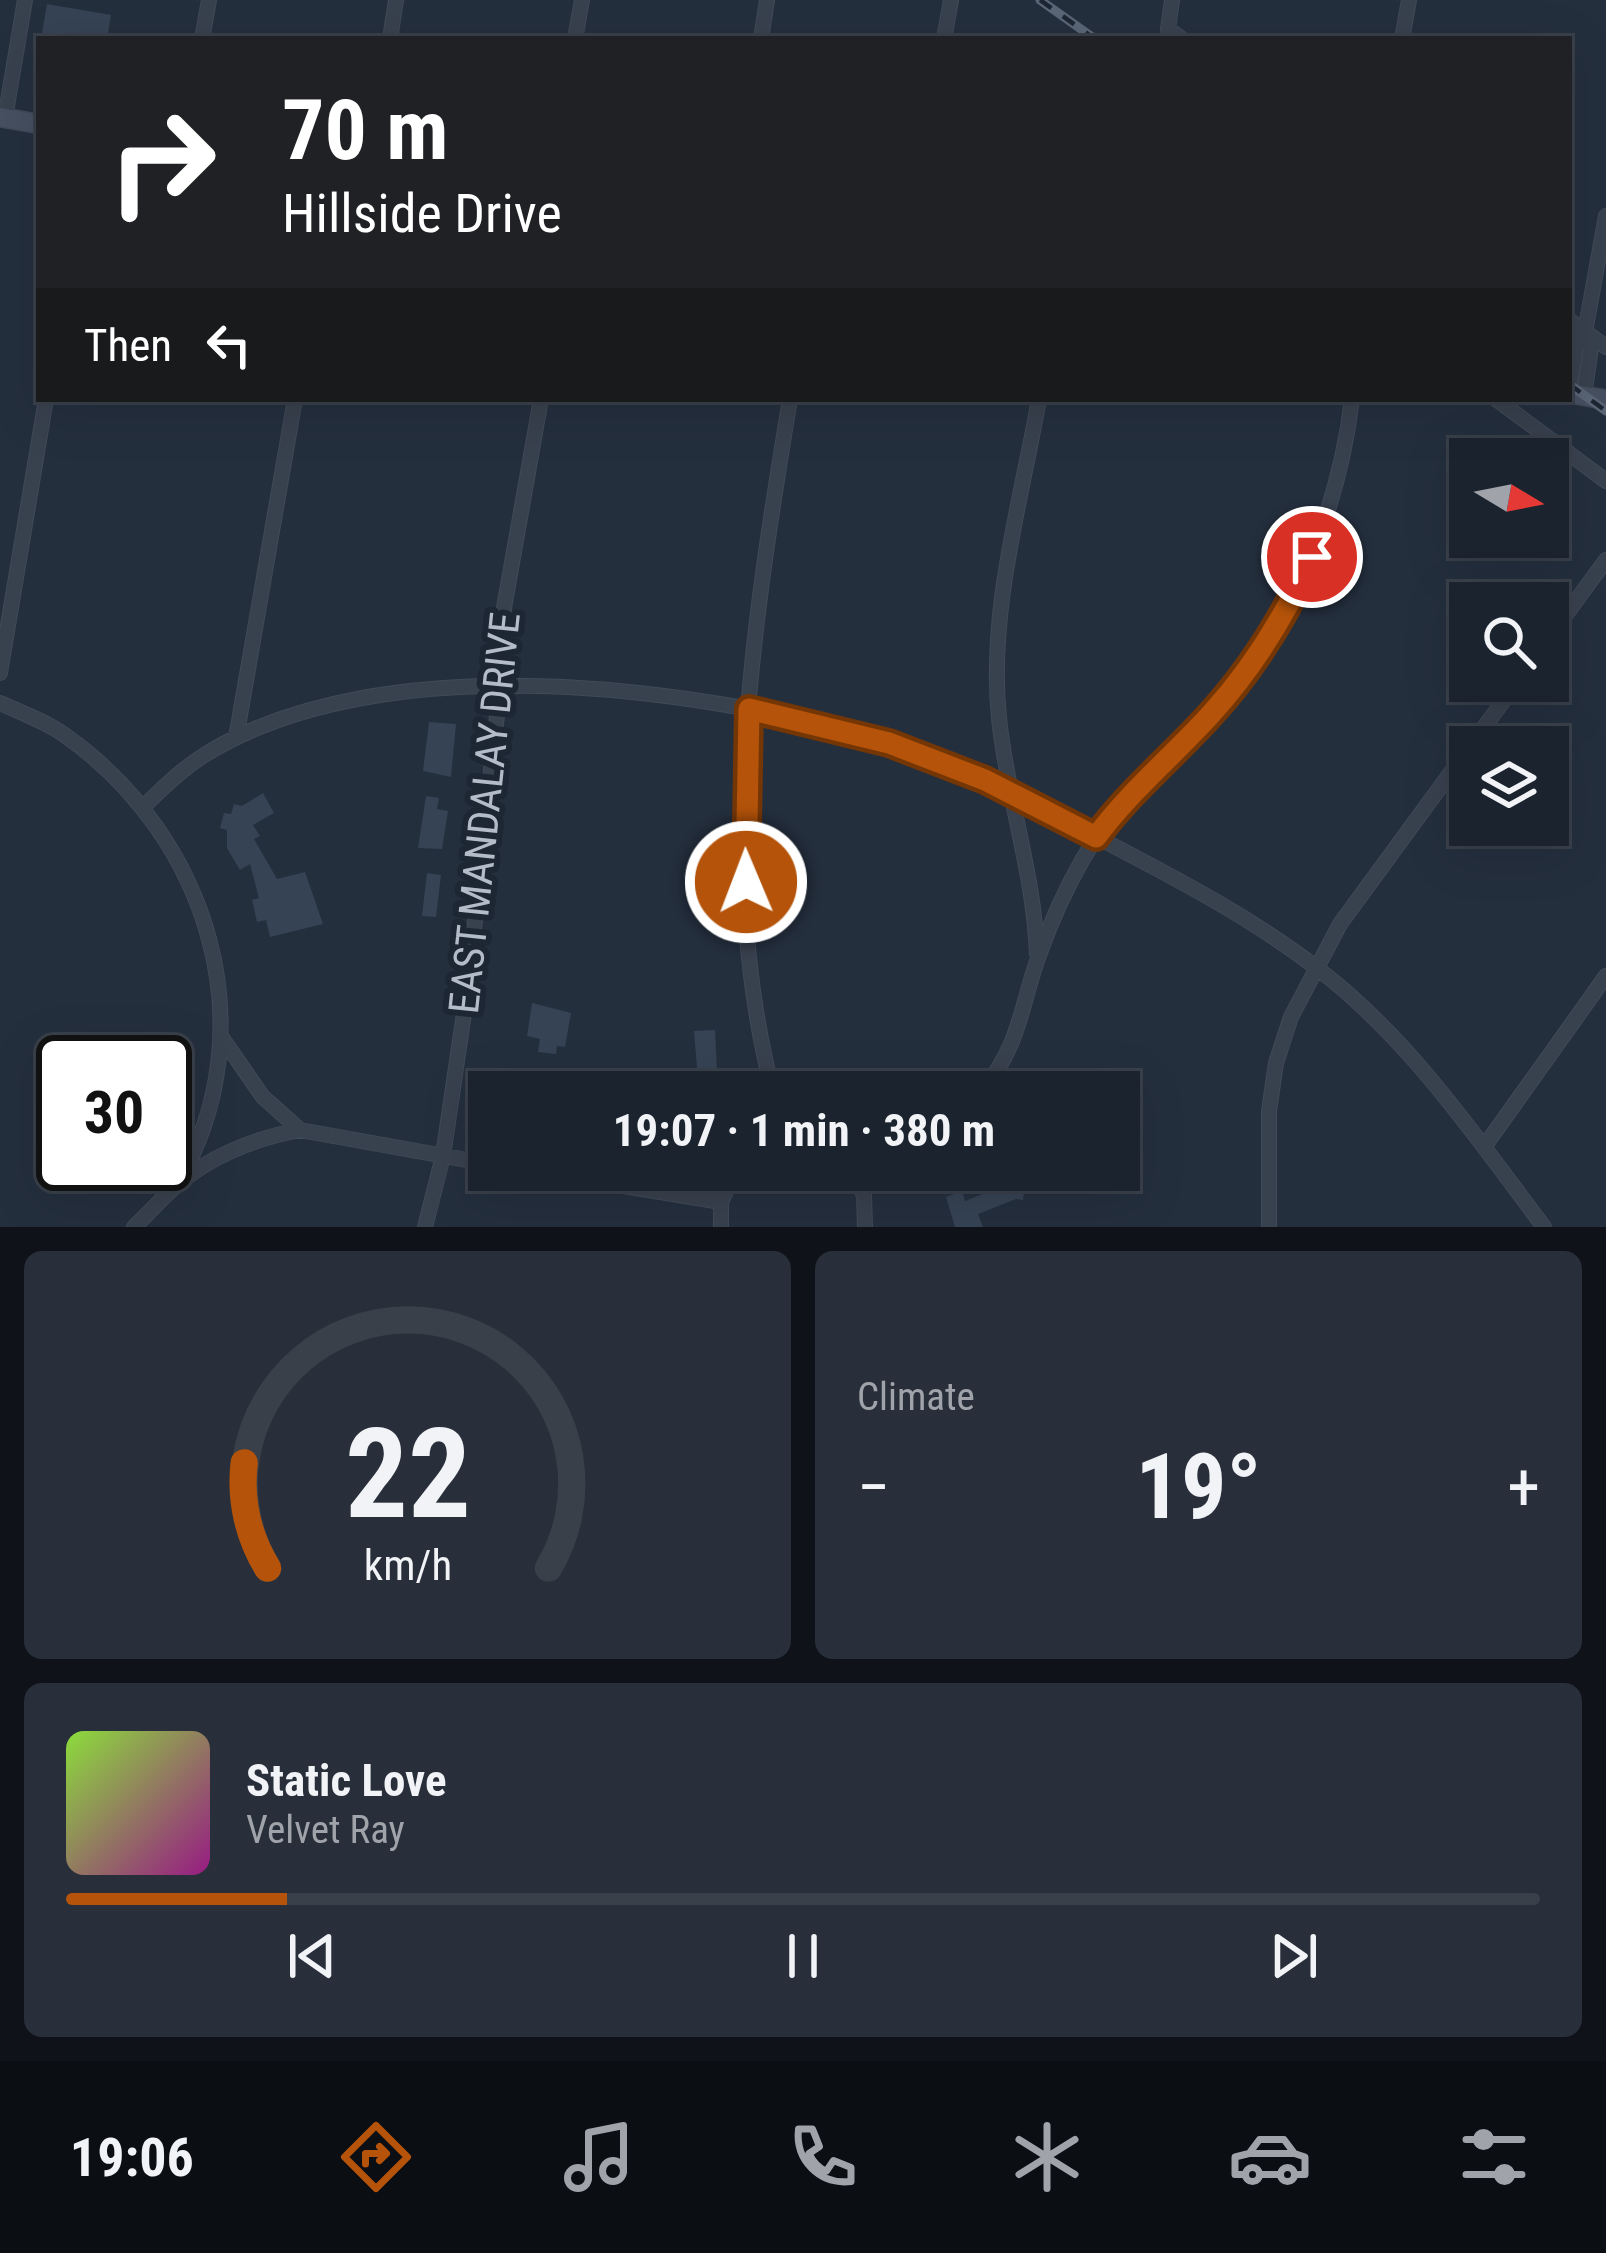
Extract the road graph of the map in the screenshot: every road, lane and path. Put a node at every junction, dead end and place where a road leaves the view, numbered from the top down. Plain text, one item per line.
1 (25, 0) edge
2 (209, 0) edge
3 (396, 0) edge
4 (582, 0) edge
5 (767, 0) edge
6 (950, 0) edge
7 (1172, 0) edge
8 (1409, 0) edge
9 (203, 36) edge
10 (390, 36) edge
11 (576, 36) edge
12 (761, 36) edge
13 (944, 36) edge
14 (1178, 36) edge
15 (1403, 36) edge
16 (2, 118) edge
17 (36, 124) edge
18 (1606, 216) edge
19 (1572, 322) edge
20 (1585, 332) junction
21 (1606, 346) edge
22 (1574, 393) edge
23 (1606, 400) edge
24 (45, 402) edge
25 (294, 402) edge
26 (540, 402) edge
27 (790, 402) edge
28 (1039, 402) edge
29 (1351, 402) edge
30 (1500, 402) edge
31 (1606, 481) edge
32 (1606, 560) edge
33 (1569, 610) edge
34 (0, 673) edge
35 (500, 687) junction
36 (1502, 702) edge
37 (0, 703) edge
38 (749, 709) junction
39 (236, 738) junction
40 (1011, 792) junction
41 (144, 806) junction
42 (1096, 837) junction
43 (1038, 959) junction
44 (1317, 968) junction
45 (1606, 976) edge
46 (220, 1035) junction
47 (769, 1071) edge
48 (995, 1071) edge
49 (300, 1130) junction
50 (1484, 1147) junction
51 (192, 1150) edge
52 (443, 1156) junction
53 (468, 1160) edge
54 (192, 1176) edge
55 (171, 1191) edge
56 (654, 1191) edge
57 (726, 1191) edge
58 (860, 1191) edge
59 (721, 1202) junction
60 (134, 1227) edge
61 (424, 1227) edge
62 (721, 1227) edge
63 (865, 1227) edge
64 (1269, 1227) edge
65 (1544, 1227) edge

1 - 16 street
2 - 9 street
3 - 10 street
4 - 11 street
5 - 12 street
6 - 13 street
7 - 14 street
8 - 15 street
16 - 17 main road
18 - 20 street
19 - 20 street
20 - 21 street
20 - 22 street
22 - 23 main road
24 - 34 street
25 - 39 street
26 - 35 street, EAST MANDALAY DRIVE
27 - 38 street
28 - 40 street
29 - 42 street
30 - 31 street
32 - 33 street
35 - 38 street
35 - 39 street
35 - 52 street, EAST MANDALAY DRIVE
36 - 44 street
37 - 41 street
38 - 40 street
38 - 47 street
39 - 41 street
40 - 42 street
40 - 43 street
41 - 46 street
42 - 43 street
42 - 44 street
43 - 48 street
44 - 50 street
44 - 64 street
45 - 50 street
46 - 49 street
46 - 51 street
49 - 52 street
49 - 54 street
50 - 65 street
52 - 53 street
52 - 61 street, EAST MANDALAY DRIVE
55 - 60 street
56 - 59 street
57 - 59 street
58 - 63 street
59 - 62 street

